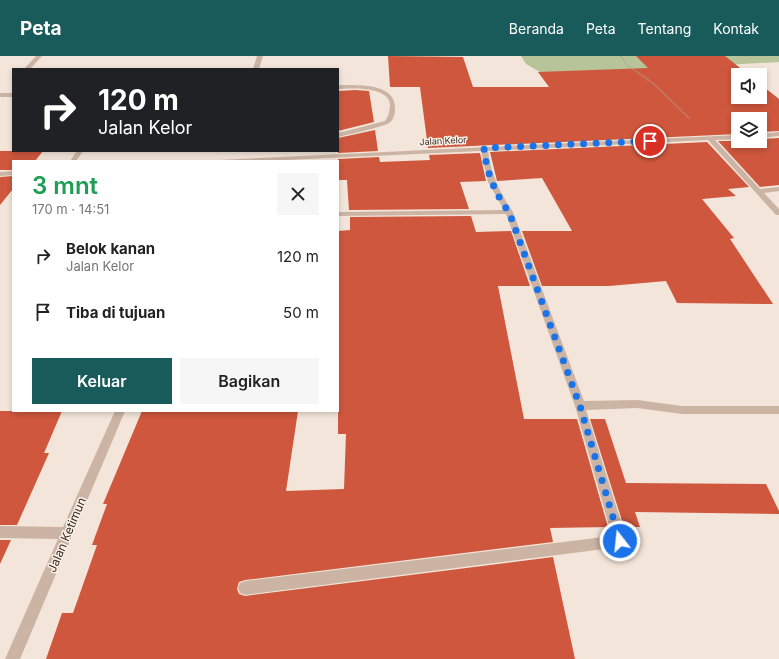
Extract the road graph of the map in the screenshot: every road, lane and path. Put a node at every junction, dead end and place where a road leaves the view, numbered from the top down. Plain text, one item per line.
1 (39, 56) edge
2 (260, 56) edge
3 (621, 56) edge
4 (29, 68) edge
5 (256, 68) edge
6 (339, 87) edge
7 (0, 95) edge
8 (12, 95) edge
9 (779, 134) edge
10 (339, 135) edge
11 (767, 135) edge
12 (731, 138) edge
13 (710, 139) junction
14 (484, 148) junction
15 (333, 153) edge
16 (242, 160) edge
17 (12, 173) edge
18 (0, 174) edge
19 (779, 189) edge
20 (758, 191) junction
21 (509, 212) junction
22 (339, 214) edge
23 (779, 214) edge
24 (580, 406) junction
25 (779, 410) edge
26 (120, 412) edge
27 (0, 532) edge
28 (68, 533) junction
29 (245, 588) dead end
30 (12, 659) edge

1 - 4 street
2 - 5 street
3 - 13 path
6 - 10 street
7 - 8 street
9 - 11 street
12 - 13 street, Jalan Kelor
13 - 14 street, Jalan Kelor
13 - 20 street
14 - 15 street, Jalan Kelor
14 - 21 street
15 - 16 street, Jalan Kelor
17 - 18 street
19 - 20 street
20 - 23 street
21 - 22 street
21 - 24 street
24 - 25 street
24 - 29 street
26 - 28 street, Jalan Ketimun
27 - 28 street
28 - 30 street, Jalan Ketimun

